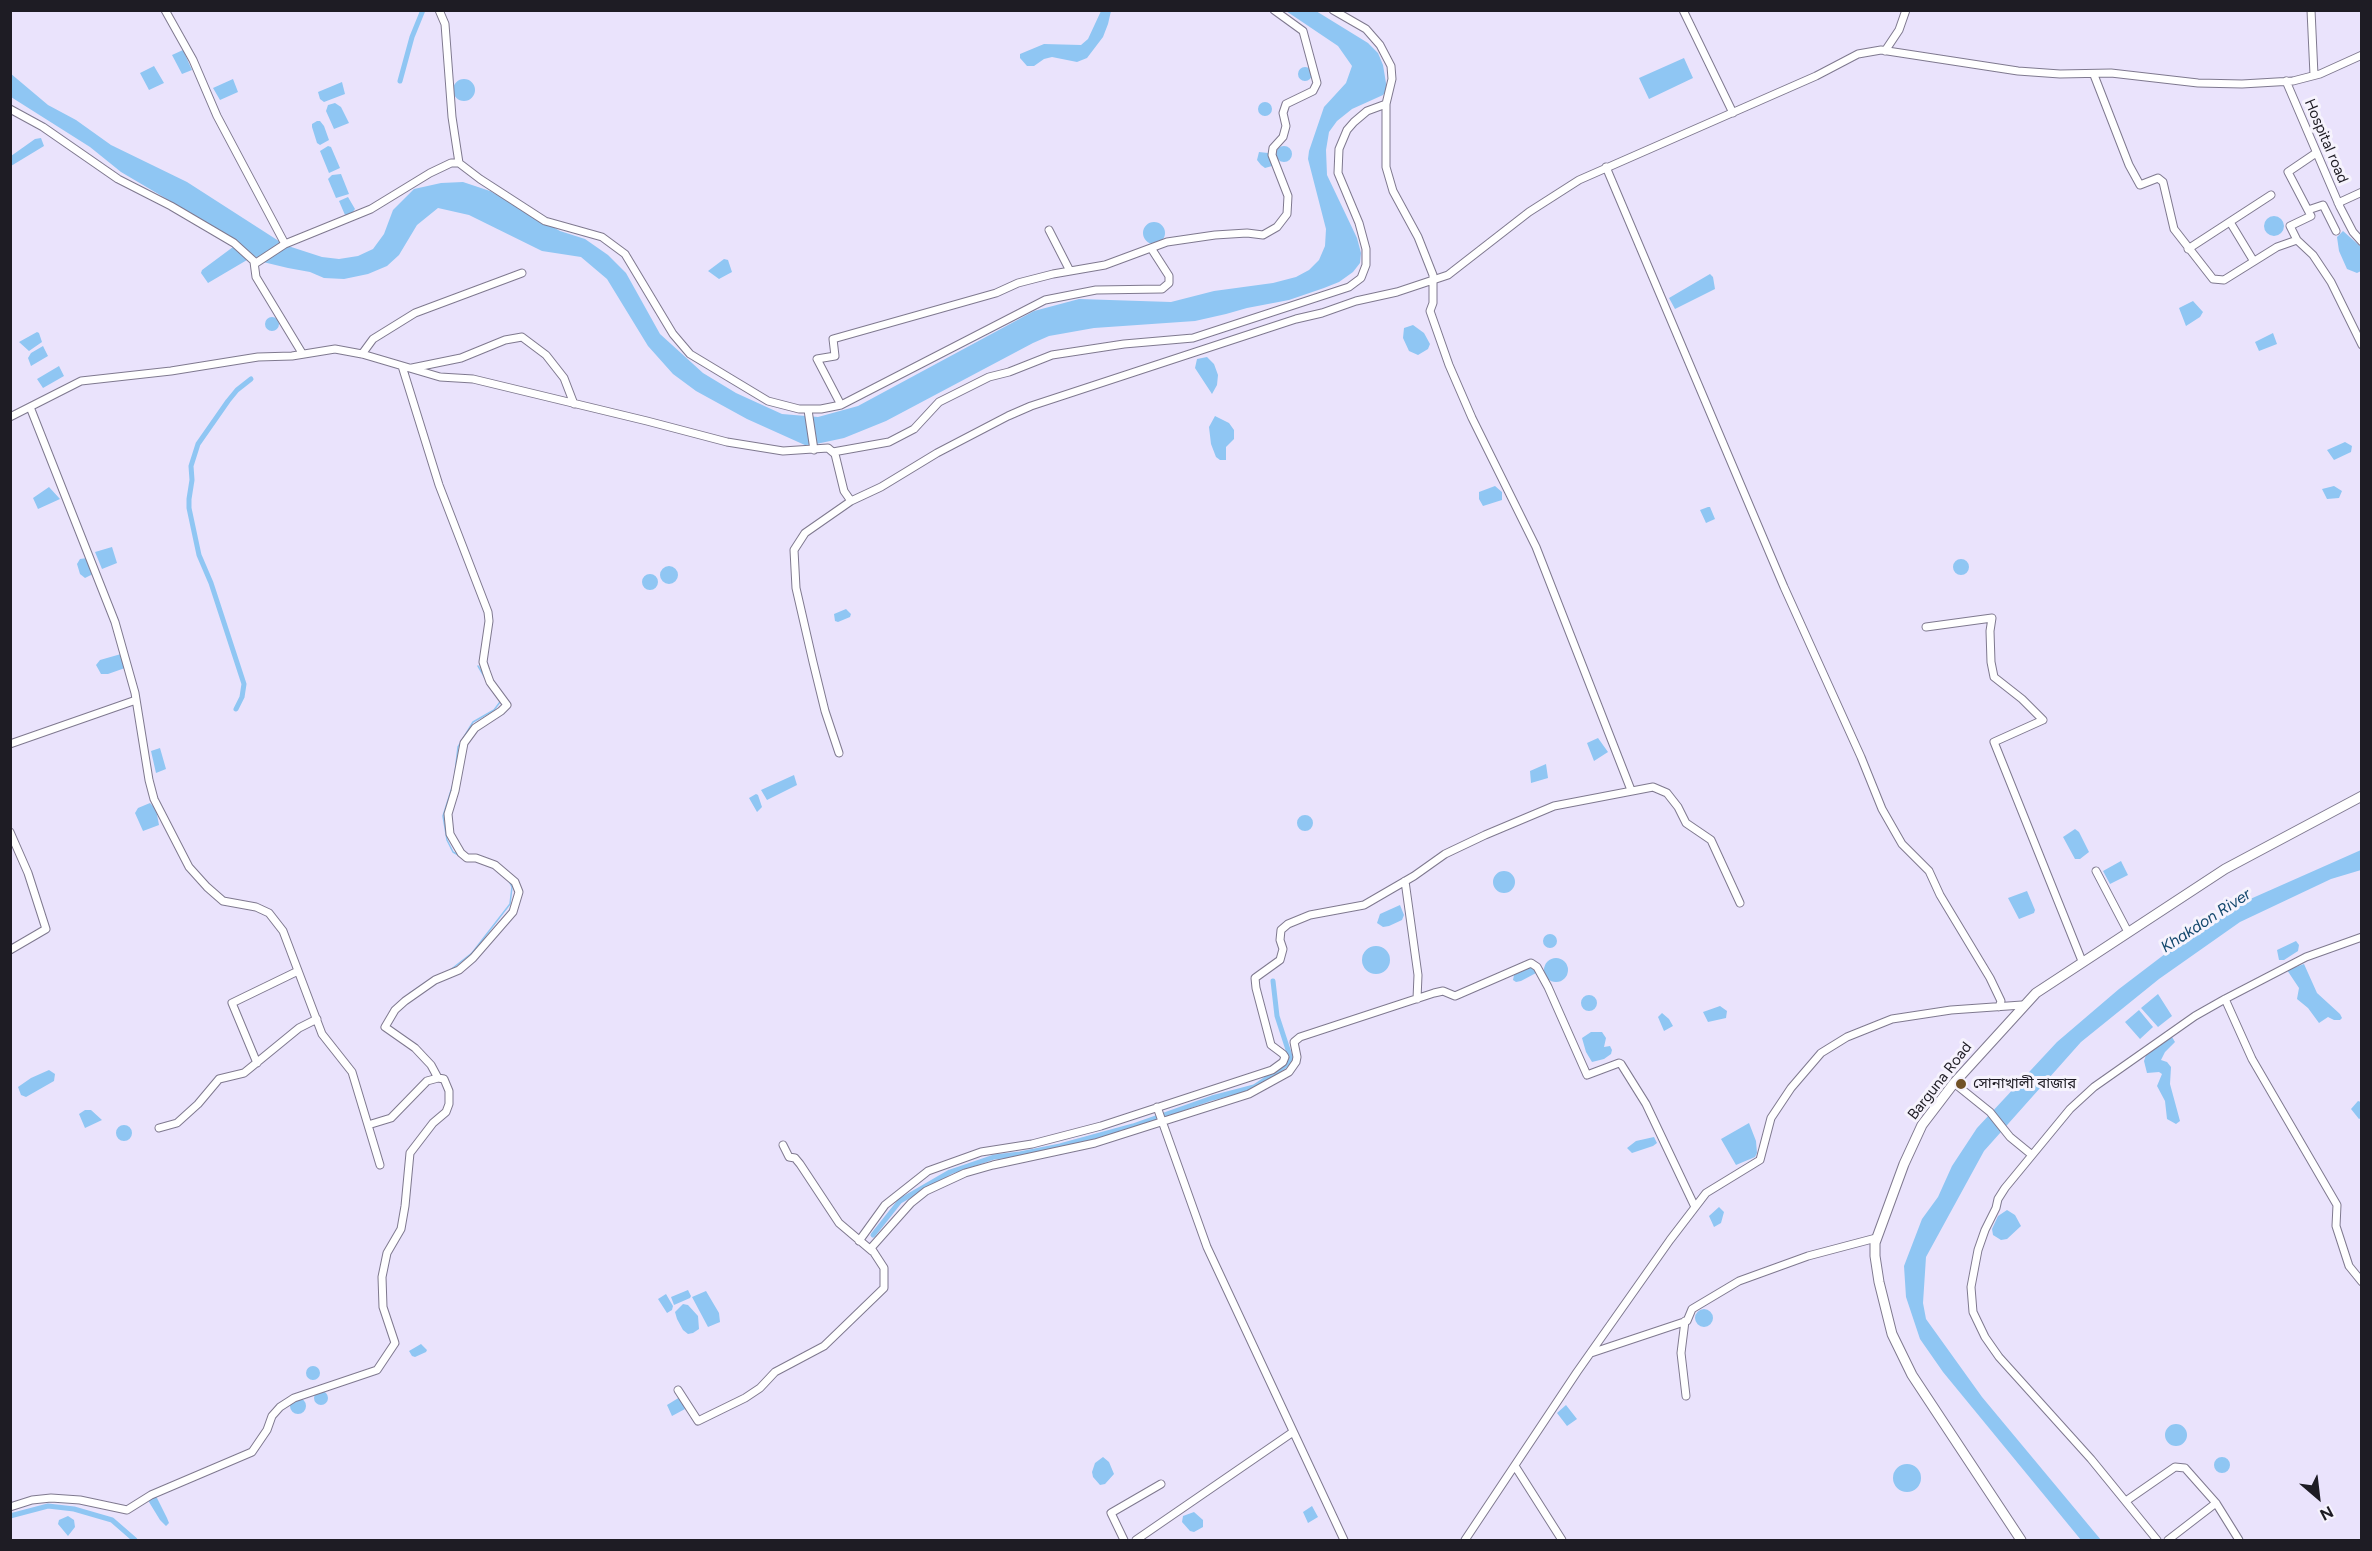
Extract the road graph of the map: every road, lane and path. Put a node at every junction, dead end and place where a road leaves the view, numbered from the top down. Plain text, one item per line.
1 (165, 10) edge
2 (439, 10) edge
3 (1274, 10) edge
4 (1333, 10) edge
5 (1683, 10) edge
6 (1906, 10) edge
7 (2311, 10) edge
8 (1885, 51) junction
9 (2361, 55) edge
10 (2094, 75) junction
11 (2314, 75) junction
12 (2286, 81) junction
13 (1386, 104) junction
14 (10, 109) edge
15 (1733, 113) junction
16 (2316, 153) junction
17 (459, 163) junction
18 (1606, 167) junction
19 (2361, 192) edge
20 (2271, 195) dead end
21 (2338, 203) junction
22 (2308, 210) junction
23 (2230, 222) junction
24 (1049, 230) dead end
25 (2337, 231) dead end
26 (2297, 240) junction
27 (2361, 242) edge
28 (285, 244) junction
29 (1151, 248) junction
30 (2188, 249) junction
31 (2253, 261) junction
32 (256, 262) junction
33 (1070, 271) junction
34 (522, 273) dead end
35 (1432, 280) junction
36 (2361, 345) edge
37 (302, 353) junction
38 (362, 354) junction
39 (406, 367) junction
40 (574, 404) junction
41 (841, 405) junction
42 (30, 407) junction
43 (808, 410) junction
44 (10, 417) edge
45 (814, 450) junction
46 (833, 452) junction
47 (851, 501) junction
48 (1926, 627) dead end
49 (136, 700) junction
50 (10, 744) edge
51 (839, 753) dead end
52 (1631, 790) junction
53 (2361, 796) edge
54 (10, 832) edge
55 (2096, 871) dead end
56 (1404, 881) junction
57 (1740, 903) dead end
58 (2128, 932) junction
59 (2361, 937) edge
60 (10, 950) edge
61 (2082, 961) junction
62 (298, 971) junction
63 (1417, 999) junction
64 (2225, 999) junction
65 (2022, 1005) junction
66 (1999, 1007) junction
67 (317, 1019) junction
68 (257, 1063) junction
69 (438, 1078) junction
70 (1954, 1083) junction
71 (1157, 1107) junction
72 (1163, 1123) junction
73 (368, 1125) junction
74 (159, 1128) dead end
75 (783, 1145) dead end
76 (2032, 1155) junction
77 (380, 1165) dead end
78 (1695, 1207) junction
79 (1876, 1238) junction
80 (859, 1241) junction
81 (872, 1251) junction
82 (2361, 1282) edge
83 (1685, 1322) junction
84 (1590, 1353) junction
85 (678, 1390) dead end
86 (1686, 1396) dead end
87 (1293, 1432) junction
88 (1515, 1466) junction
89 (1161, 1485) dead end
90 (2126, 1501) junction
91 (2216, 1503) junction
92 (10, 1507) edge
93 (1124, 1540) edge
94 (1136, 1540) edge
95 (1344, 1540) edge
96 (1465, 1540) edge
97 (1562, 1540) edge
98 (2021, 1540) edge
99 (2157, 1540) edge
100 (2168, 1540) edge
101 (2239, 1540) edge

1 - 28 street
2 - 17 street
3 - 29 street
4 - 13 street
5 - 15 street
6 - 8 street
7 - 11 street
8 - 10 street
8 - 15 street
9 - 11 street
10 - 12 street
10 - 30 street
11 - 12 street
12 - 16 street, Hospital road
13 - 35 street
13 - 46 street
14 - 32 street
15 - 18 street
16 - 21 street, Hospital road
16 - 22 street
17 - 28 street
17 - 43 street
18 - 35 street
18 - 66 street
19 - 21 street
20 - 23 street
21 - 27 street, Hospital road
22 - 25 street
22 - 26 street
23 - 30 street
23 - 31 street
24 - 33 street
26 - 31 street
26 - 36 street
28 - 32 street
29 - 33 street
29 - 41 street
30 - 31 street
32 - 37 street
33 - 41 street
34 - 38 street
35 - 47 street
35 - 52 street
37 - 38 street
37 - 42 street
38 - 39 street
39 - 40 street
39 - 40 street
39 - 69 street
40 - 45 street
41 - 43 street
42 - 44 street
42 - 49 street
43 - 45 street
45 - 46 street
46 - 47 street
47 - 51 street
48 - 61 street
49 - 50 street
49 - 62 street
52 - 56 street
52 - 57 street
53 - 58 main road, Barguna Road
54 - 60 street
55 - 58 street
56 - 63 street
56 - 71 street
58 - 61 main road, Barguna Road
59 - 64 street
61 - 65 main road, Barguna Road
62 - 67 street
62 - 68 street
63 - 72 street
63 - 78 street
64 - 76 street
64 - 82 street
65 - 66 street
65 - 70 main road, Barguna Road
66 - 78 street
67 - 68 street
67 - 73 street
68 - 74 street
69 - 73 street
69 - 92 street
70 - 76 street
70 - 79 main road, Barguna Road
71 - 72 street
71 - 80 street
72 - 81 street
72 - 87 street
73 - 77 street
75 - 80 street
76 - 90 street
78 - 84 street
79 - 83 street
79 - 98 main road, Barguna Road
80 - 81 street
81 - 85 street
83 - 84 street
83 - 86 street
84 - 88 street
87 - 94 street
87 - 95 street
88 - 96 street
88 - 97 street
89 - 93 street
90 - 91 street
90 - 99 street
91 - 100 street
91 - 101 street

